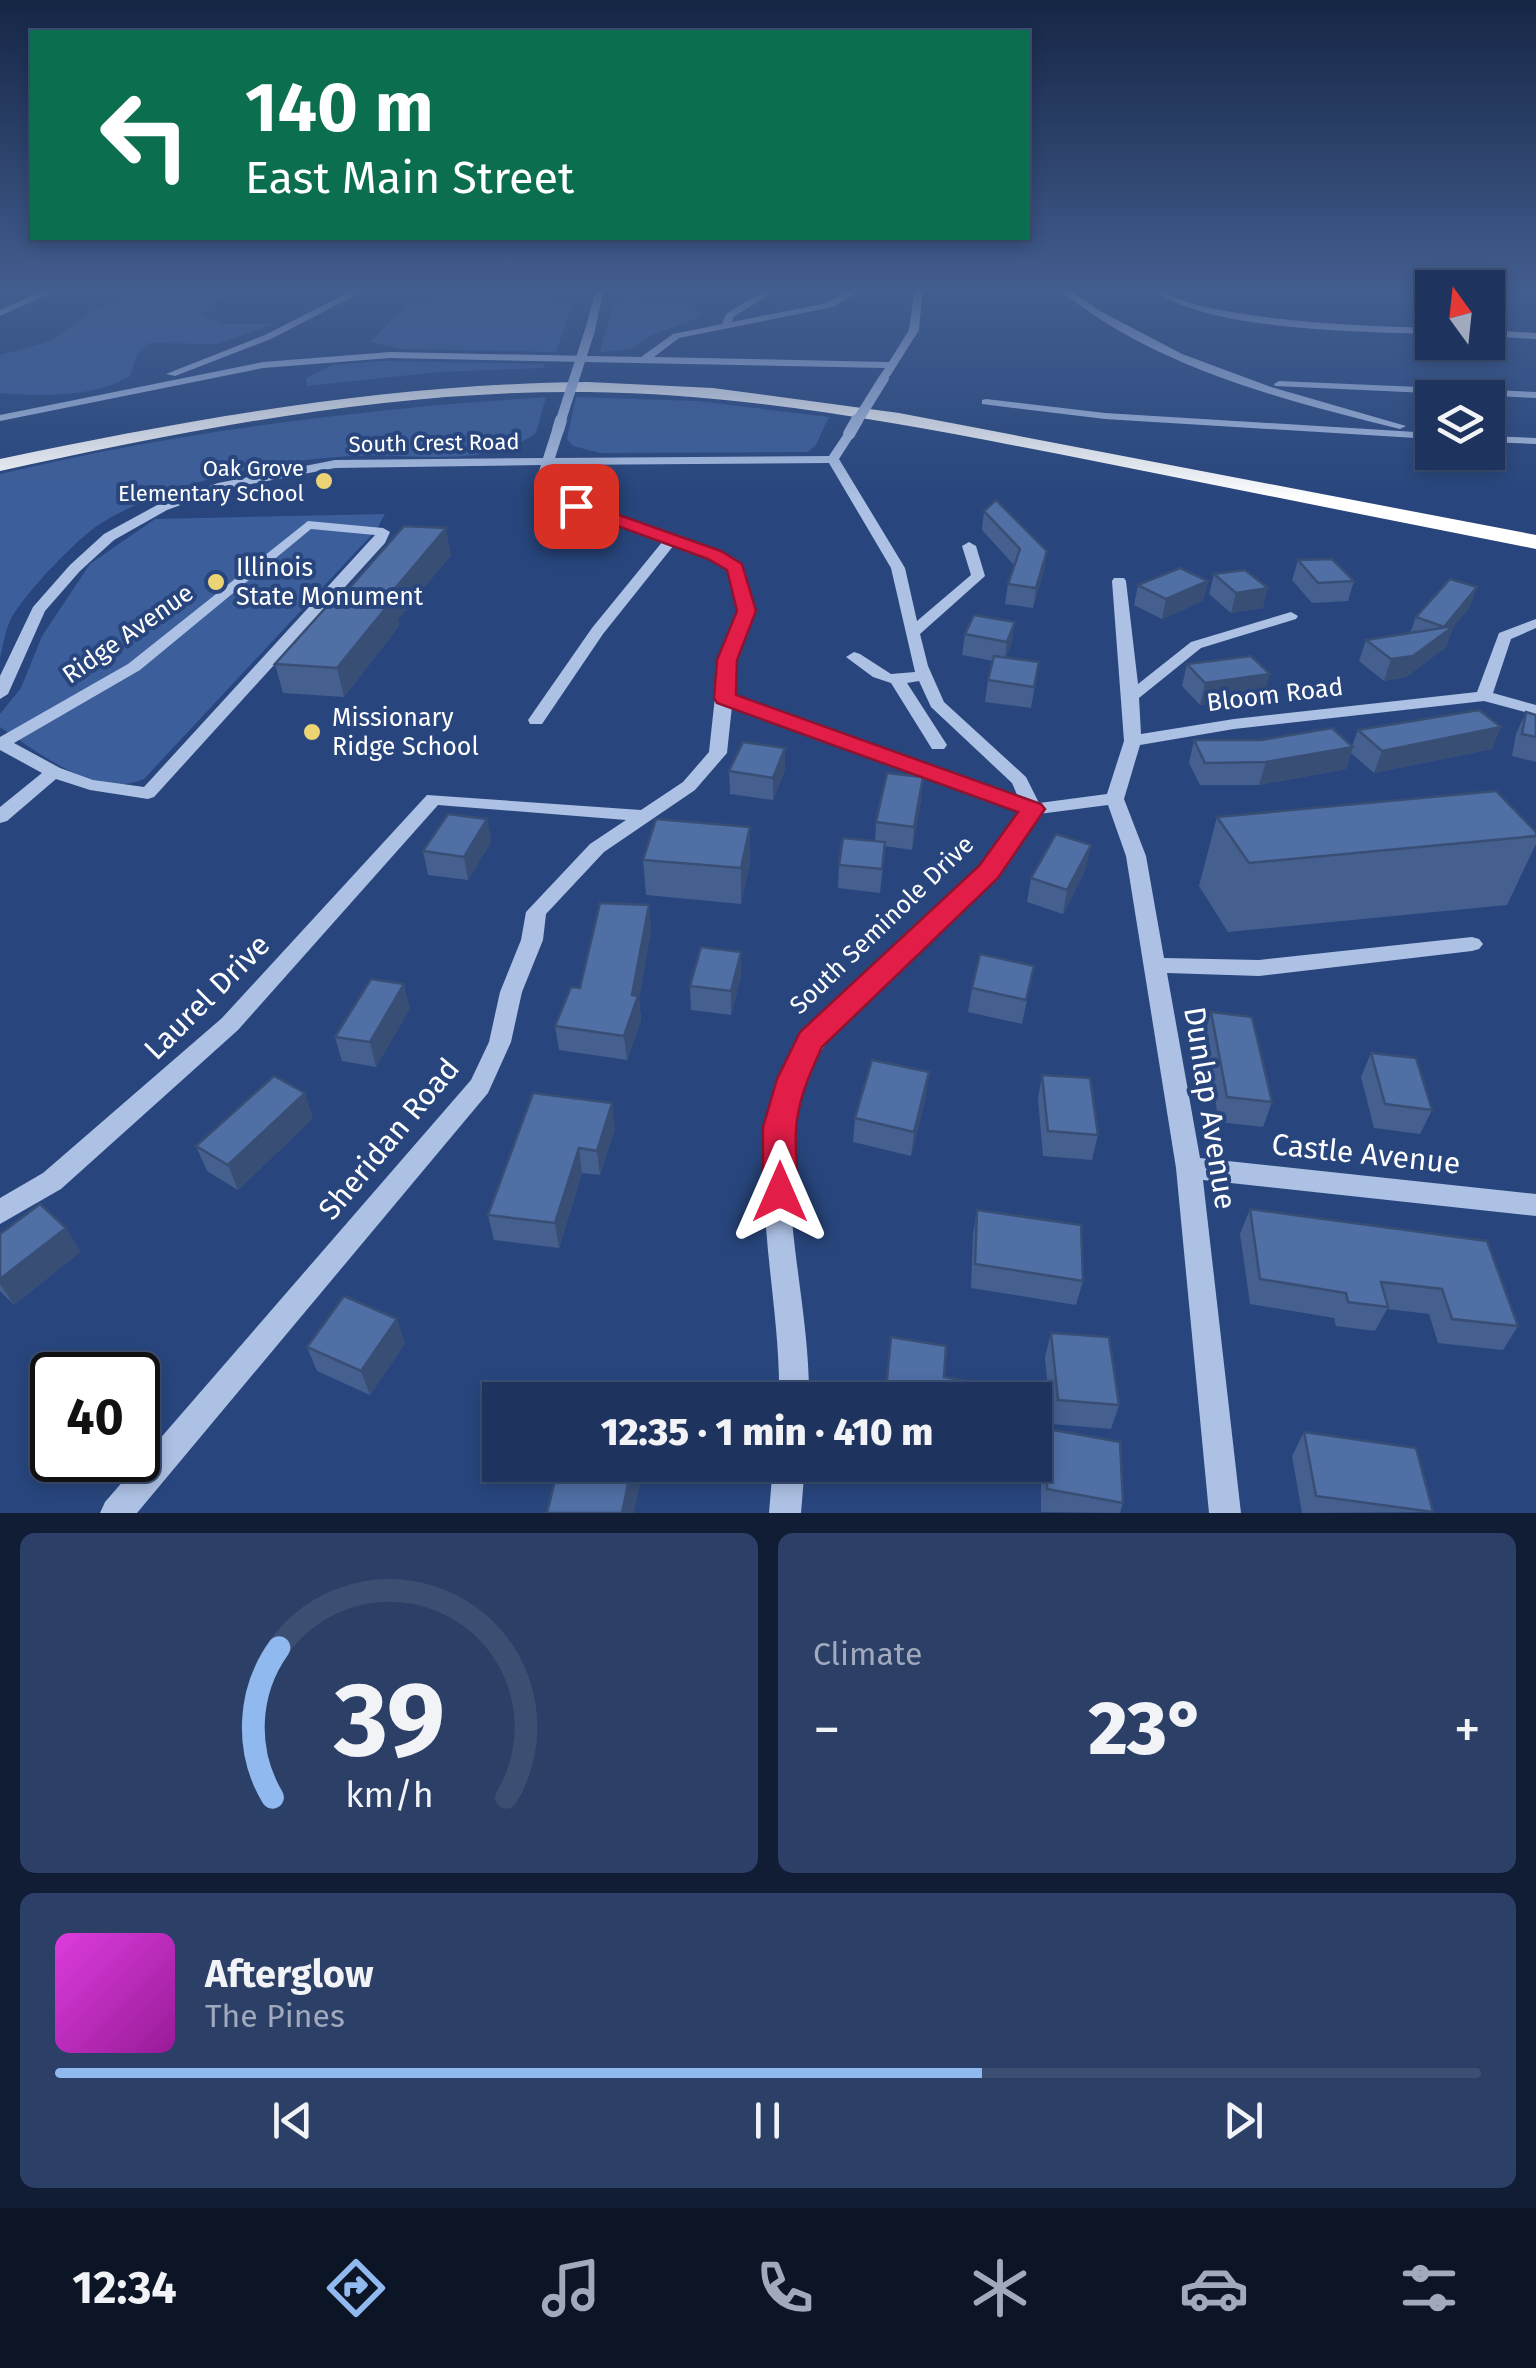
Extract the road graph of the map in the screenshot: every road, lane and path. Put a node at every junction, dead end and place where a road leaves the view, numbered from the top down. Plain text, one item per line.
1 (214, 358) edge
2 (360, 358) edge
3 (556, 358) edge
4 (581, 358) edge
5 (896, 358) edge
6 (1190, 358) edge
7 (645, 359) joint
8 (891, 365) junction
9 (1253, 382) junction
10 (129, 390) junction
11 (1536, 394) edge
12 (986, 402) dead end
13 (0, 418) edge
14 (1415, 430) edge
15 (1415, 434) edge
16 (1505, 439) edge
17 (1536, 441) edge
18 (0, 452) edge
19 (833, 459) junction
20 (547, 461) junction
21 (0, 465) edge
22 (1536, 525) edge
23 (669, 542) junction
24 (1536, 542) edge
25 (968, 546) dead end
26 (1119, 581) dead end
27 (1290, 616) dead end
28 (1536, 623) edge
29 (914, 632) junction
30 (854, 657) dead end
31 (924, 675) junction
32 (898, 682) junction
33 (0, 694) edge
34 (1484, 696) junction
35 (1131, 697) junction
36 (725, 698) junction
37 (1536, 710) edge
38 (536, 720) dead end
39 (1133, 741) junction
40 (1, 743) edge
41 (938, 745) dead end
42 (54, 772) junction
43 (1115, 799) junction
44 (1033, 809) junction
45 (648, 816) junction
46 (0, 818) edge
47 (1472, 944) dead end
48 (1154, 965) junction
49 (1189, 1168) junction
50 (1536, 1205) edge
51 (0, 1212) edge
52 (795, 1382) edge
53 (788, 1482) edge
54 (116, 1513) edge
55 (785, 1513) edge
56 (1225, 1513) edge

1 - 10 street
2 - 10 street
3 - 7 street
4 - 20 street, South Crest Road, bridge
5 - 8 street
6 - 9 street
7 - 8 street
8 - 19 street, bridge
9 - 11 street
9 - 14 street
10 - 13 street
12 - 15 street
16 - 17 street
18 - 22 highway
19 - 20 street, South Crest Road
19 - 29 street
20 - 23 street, Sheridan Road
20 - 33 street, South Crest Road
21 - 24 highway
23 - 36 street, Sheridan Road
23 - 38 street
25 - 29 street
26 - 35 street
27 - 35 street
28 - 34 street
29 - 31 street
30 - 32 street
31 - 32 street
31 - 44 street
32 - 41 street
34 - 37 street
34 - 39 street, Bloom Road
35 - 39 street
36 - 44 street
36 - 45 street, Sheridan Road
39 - 43 street
40 - 42 street, Ridge Avenue
40 - 42 street, Ridge Avenue
42 - 46 street
43 - 44 street
43 - 48 street, Dunlap Avenue
44 - 52 street, South Seminole Drive
45 - 51 street, Laurel Drive
45 - 54 street, Sheridan Road
47 - 48 street
48 - 49 street, Dunlap Avenue
49 - 50 street, Castle Avenue
49 - 56 street, Dunlap Avenue
53 - 55 street

